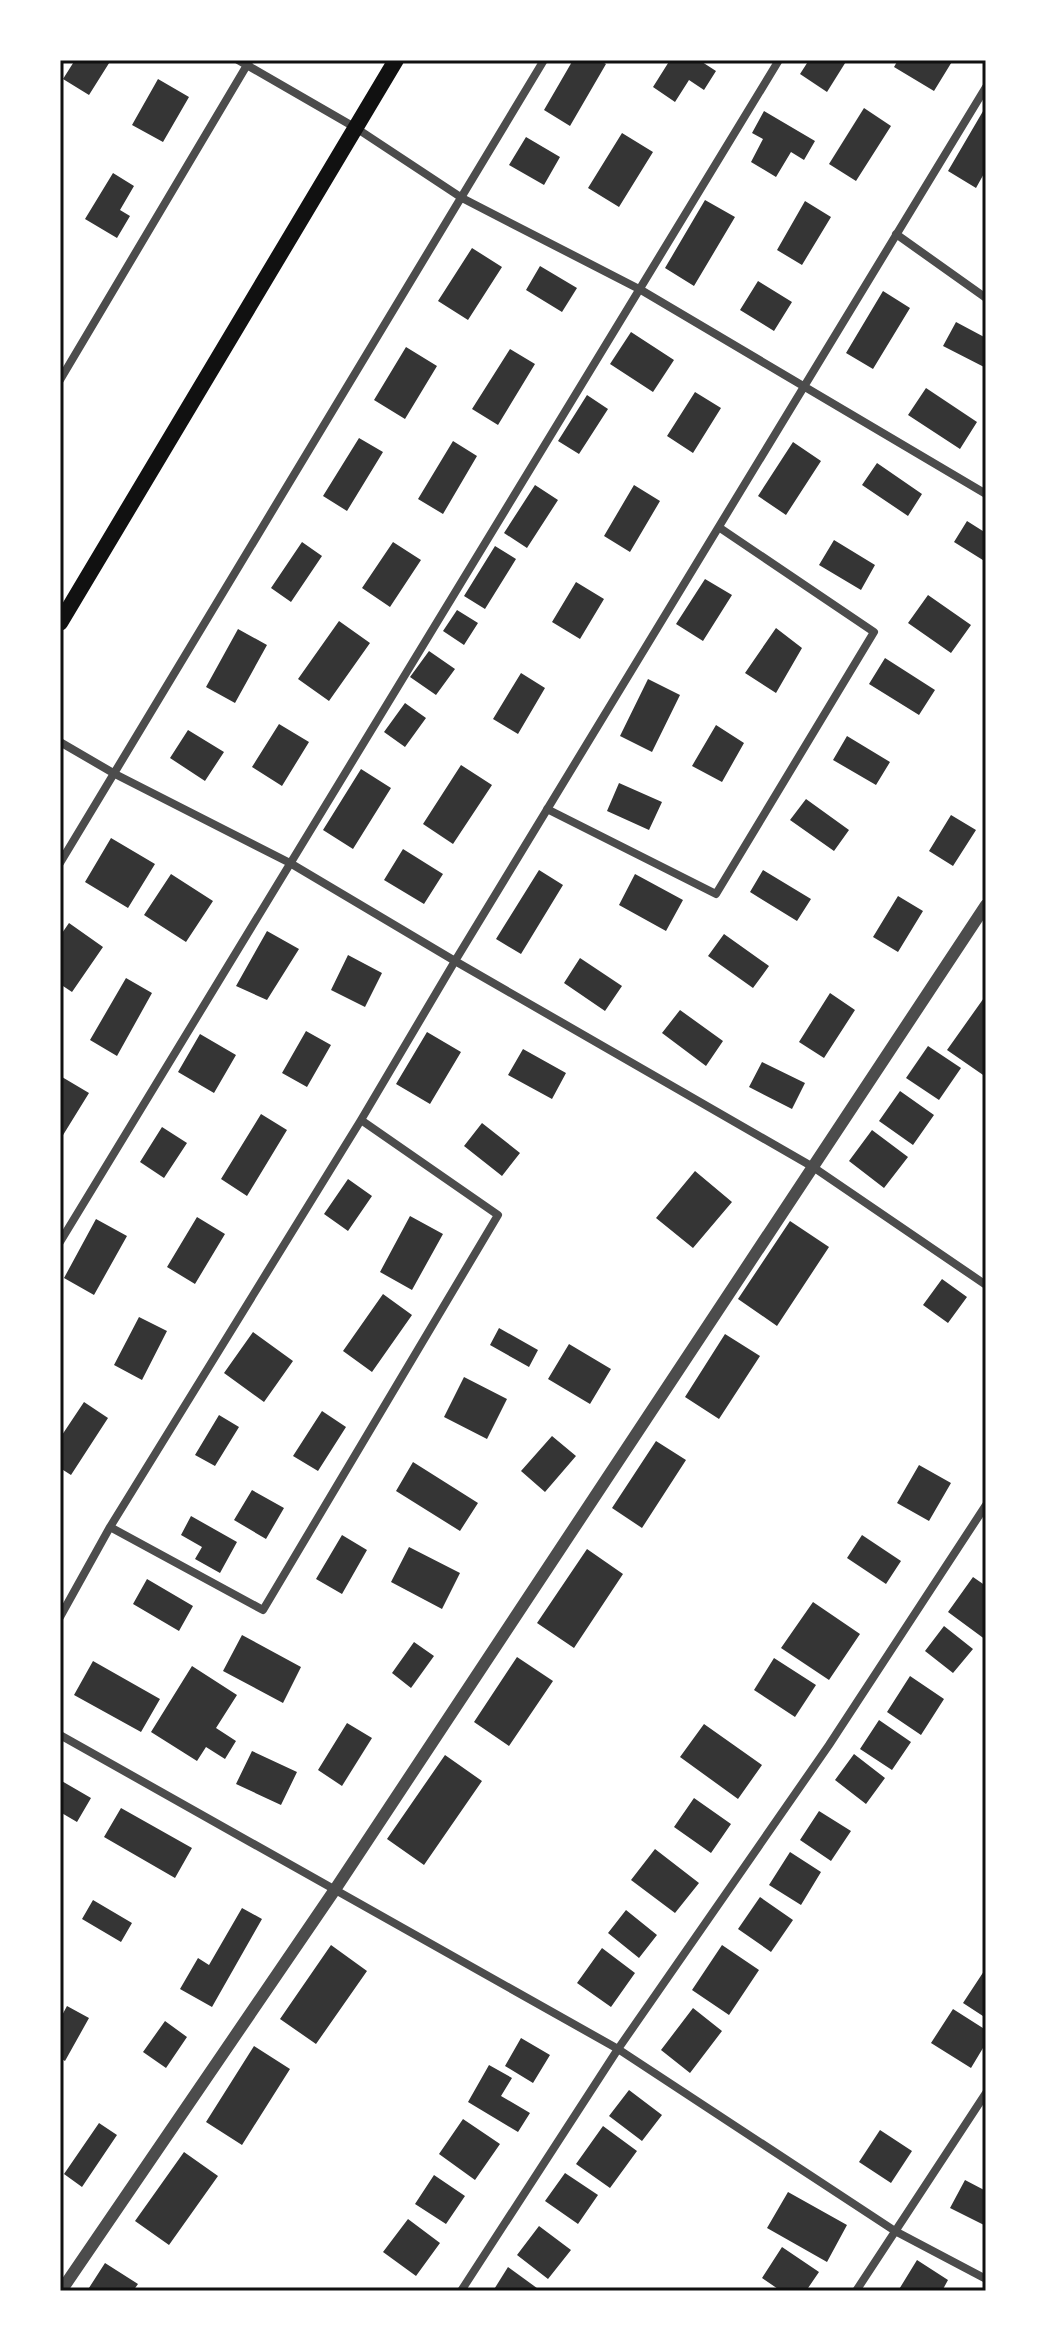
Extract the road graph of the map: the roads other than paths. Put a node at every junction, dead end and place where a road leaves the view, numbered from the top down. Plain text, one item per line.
1 (396, 60) edge
2 (544, 60) edge
3 (779, 60) edge
4 (245, 62) edge
5 (986, 87) edge
6 (356, 128) junction
7 (462, 198) junction
8 (896, 234) junction
9 (641, 290) junction
10 (986, 298) edge
11 (60, 380) edge
12 (802, 387) junction
13 (986, 494) edge
14 (720, 528) junction
15 (60, 623) edge
16 (60, 742) edge
17 (115, 774) junction
18 (547, 809) junction
19 (60, 863) edge
20 (290, 863) junction
21 (986, 905) edge
22 (455, 961) junction
23 (361, 1120) junction
24 (813, 1167) junction
25 (60, 1242) edge
26 (986, 1285) edge
27 (986, 1505) edge
28 (110, 1527) junction
29 (60, 1617) edge
30 (60, 1735) edge
31 (336, 1888) junction
32 (618, 2049) junction
33 (986, 2093) edge
34 (895, 2231) junction
35 (986, 2279) edge
36 (61, 2291) edge
37 (461, 2291) edge
38 (856, 2291) edge

1 - 6 main road
2 - 7 street
3 - 9 street
4 - 6 street
4 - 11 street
5 - 8 street
6 - 7 street
6 - 15 main road
7 - 9 street
7 - 17 street
8 - 10 street
8 - 12 street
9 - 12 street
9 - 20 street
12 - 13 street
12 - 14 street
14 - 18 street
14 - 18 street
16 - 17 street
17 - 19 street
17 - 20 street
18 - 22 street
20 - 22 street
20 - 25 street
21 - 24 street
22 - 23 street
22 - 24 street
23 - 28 street
23 - 28 street
24 - 26 street
24 - 31 street
27 - 32 street
28 - 29 street
30 - 31 street
31 - 32 street
31 - 36 street
32 - 34 street
32 - 37 street
33 - 34 street
34 - 35 street
34 - 38 street

